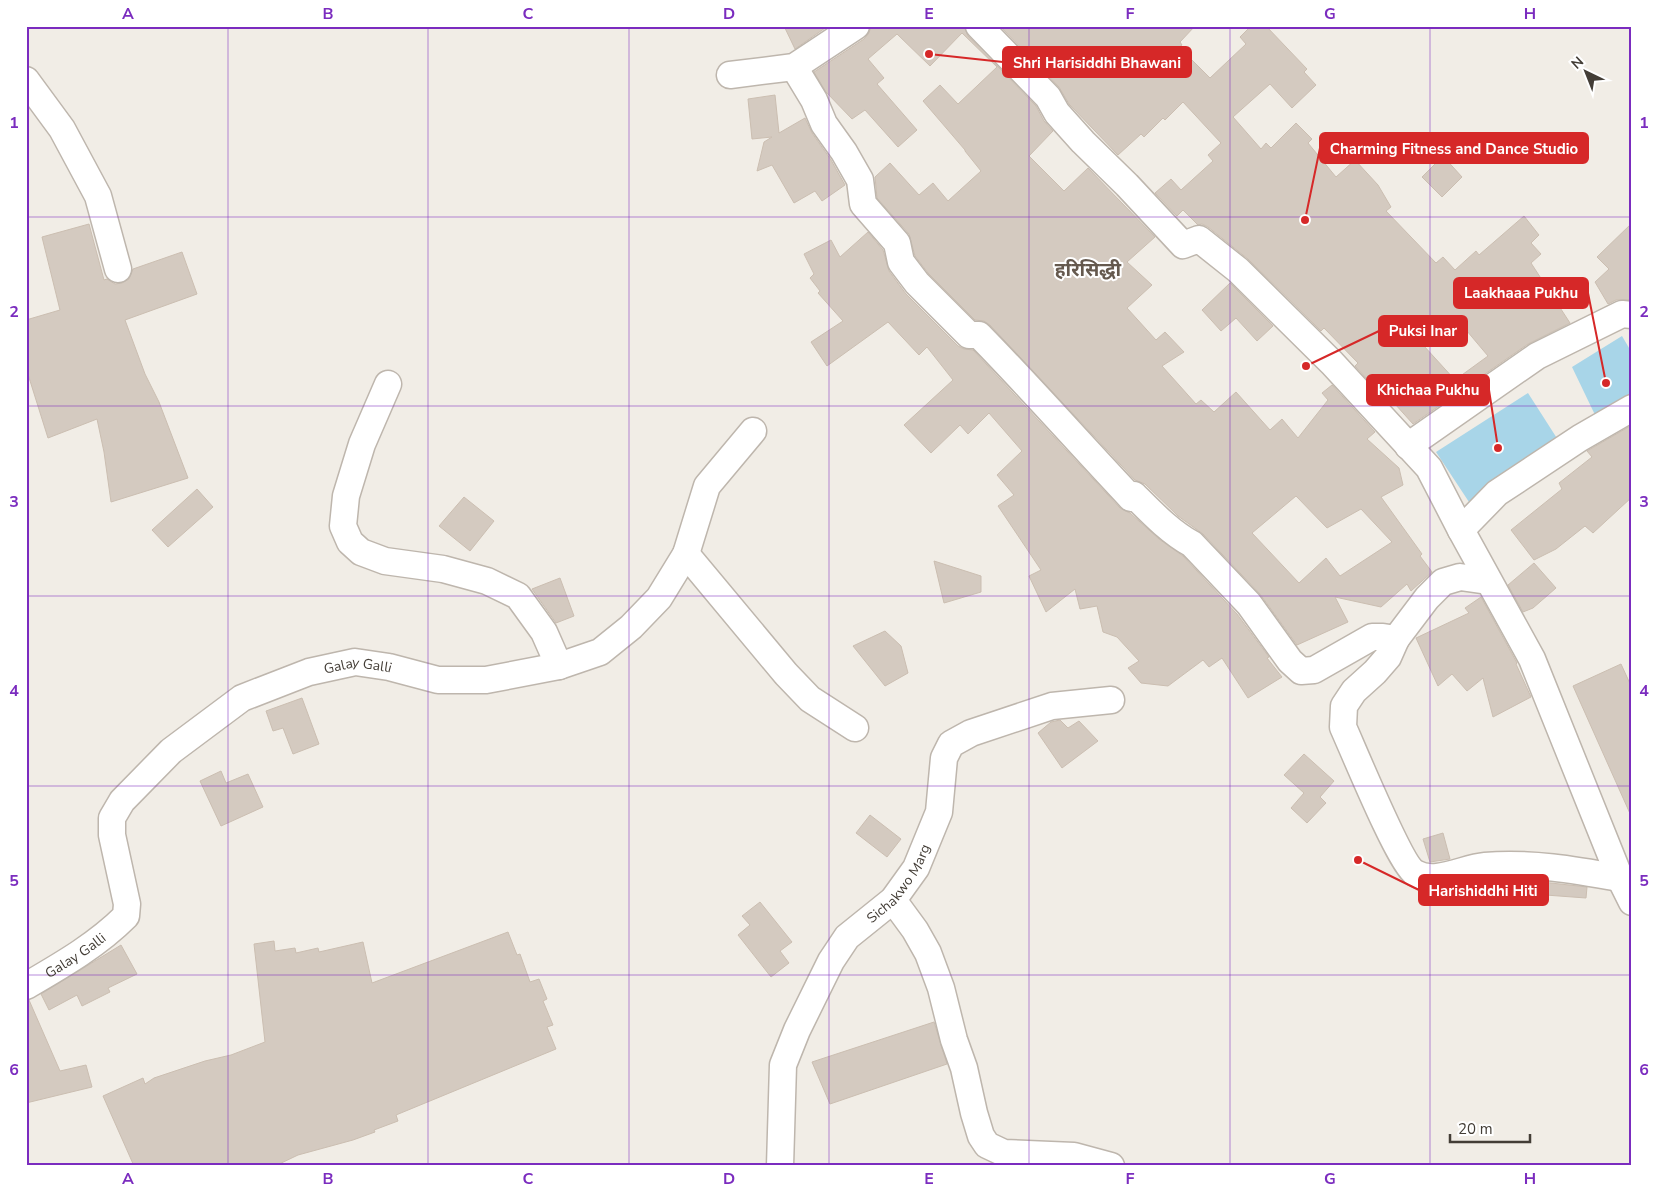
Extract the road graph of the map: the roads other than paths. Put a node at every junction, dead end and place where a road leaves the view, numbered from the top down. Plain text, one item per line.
1 (856, 26) edge
2 (979, 26) edge
3 (794, 67) junction
4 (730, 74) dead end
5 (26, 80) edge
6 (118, 270) dead end
7 (1632, 315) edge
8 (388, 384) dead end
9 (1632, 408) edge
10 (753, 431) dead end
11 (1408, 446) junction
12 (1461, 530) junction
13 (686, 554) junction
14 (1488, 581) junction
15 (1396, 639) junction
16 (558, 666) junction
17 (1111, 700) dead end
18 (855, 728) dead end
19 (1620, 878) junction
20 (893, 900) junction
21 (1632, 902) edge
22 (26, 986) edge
23 (780, 1166) edge
24 (1111, 1166) edge

1 - 3 street
2 - 11 street
3 - 4 street
3 - 15 street
5 - 6 street
7 - 11 street
8 - 16 street
9 - 12 street
10 - 13 street, Galay Galli
11 - 12 street
12 - 14 street
13 - 16 street, Galay Galli
13 - 18 street
14 - 15 street
14 - 19 street
15 - 19 street
16 - 22 street, Galay Galli
17 - 20 street, Sichakwo Marg
19 - 21 street
20 - 23 street, Sichakwo Marg
20 - 24 street

